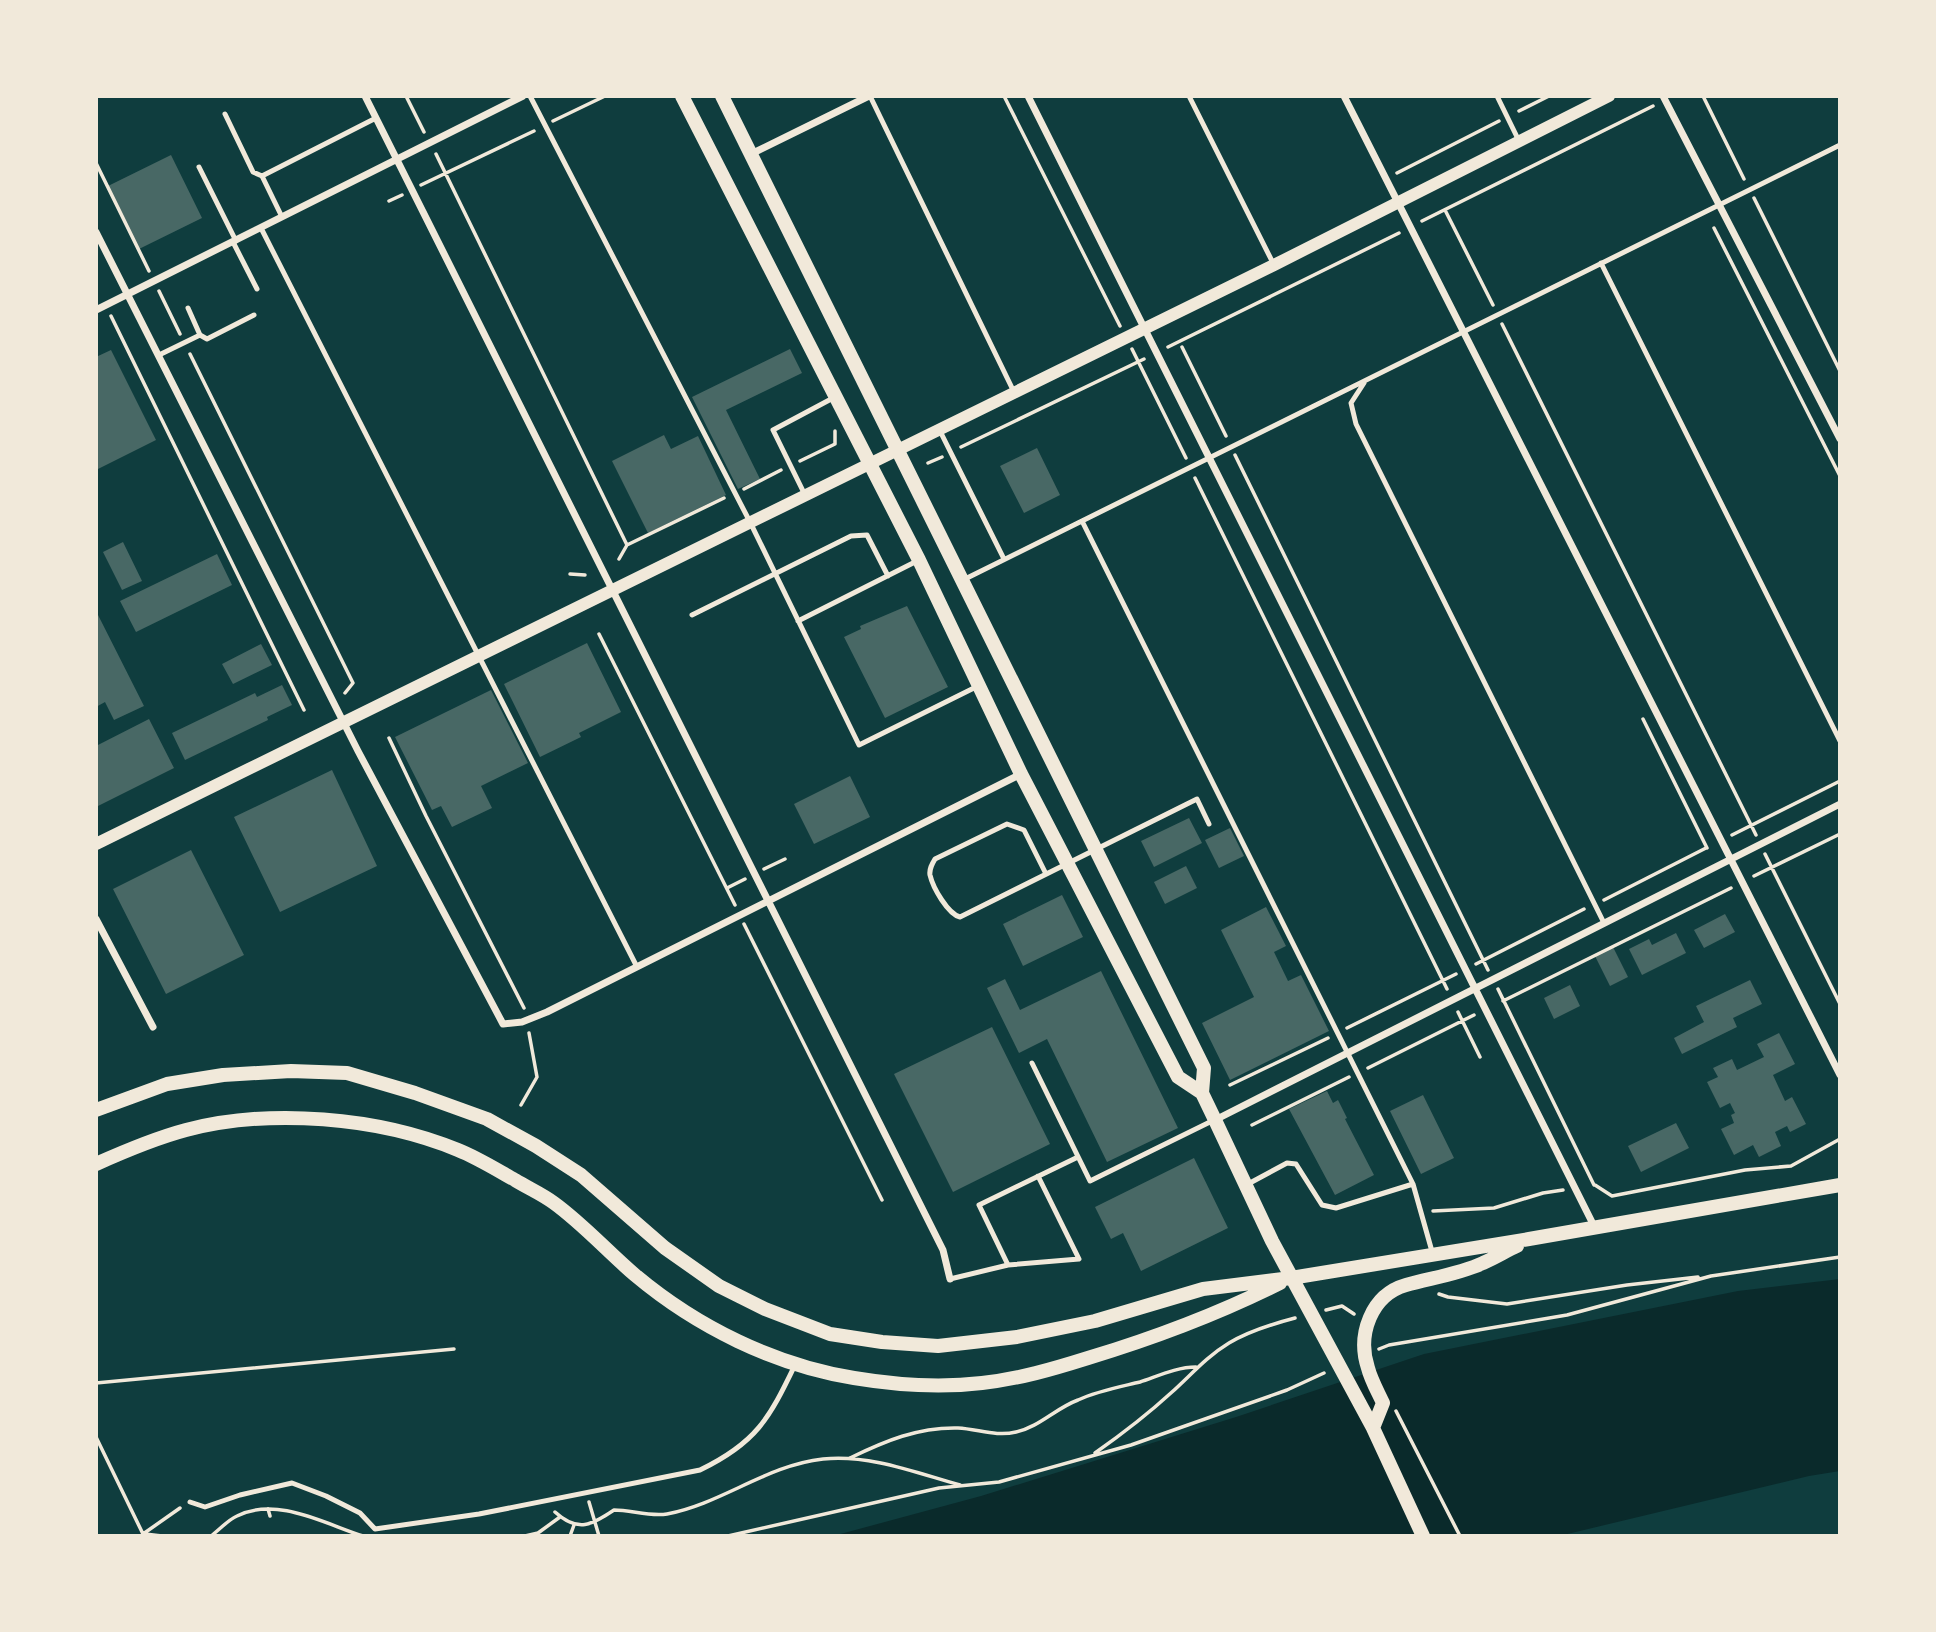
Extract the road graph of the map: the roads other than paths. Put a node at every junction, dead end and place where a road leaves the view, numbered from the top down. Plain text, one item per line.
1 (376, 96) edge
2 (523, 96) edge
3 (530, 96) edge
4 (682, 96) edge
5 (722, 96) edge
6 (869, 96) edge
7 (1028, 96) edge
8 (1189, 96) edge
9 (1345, 96) edge
10 (1497, 96) edge
11 (1609, 96) edge
12 (1662, 96) edge
13 (366, 99) edge
14 (225, 114) dead end
15 (376, 118) junction
16 (1519, 141) junction
17 (1840, 145) edge
18 (751, 154) junction
19 (397, 160) junction
20 (199, 167) dead end
21 (262, 176) junction
22 (1398, 202) junction
23 (1718, 204) junction
24 (283, 217) junction
25 (261, 228) junction
26 (96, 232) edge
27 (234, 241) junction
28 (1601, 263) junction
29 (1274, 265) junction
30 (257, 289) dead end
31 (128, 294) junction
32 (188, 307) dead end
33 (96, 310) edge
34 (254, 315) dead end
35 (1144, 329) junction
36 (1464, 331) junction
37 (200, 335) junction
38 (159, 355) junction
39 (1364, 382) junction
40 (1014, 392) junction
41 (835, 397) junction
42 (940, 429) junction
43 (1840, 439) edge
44 (897, 450) junction
45 (1209, 458) junction
46 (869, 463) junction
47 (805, 495) junction
48 (1082, 521) junction
49 (750, 522) junction
50 (1004, 559) junction
51 (919, 560) junction
52 (775, 573) junction
53 (888, 576) junction
54 (962, 580) junction
55 (611, 590) junction
56 (692, 615) dead end
57 (798, 621) junction
58 (478, 656) junction
59 (978, 685) junction
60 (343, 722) junction
61 (1840, 741) edge
62 (1020, 774) junction
63 (1840, 804) edge
64 (1209, 824) dead end
65 (96, 844) edge
66 (1096, 849) junction
67 (1730, 859) junction
68 (1068, 863) junction
69 (1045, 874) junction
70 (767, 900) junction
71 (96, 919) edge
72 (1604, 923) junction
73 (636, 965) junction
74 (1474, 989) junction
75 (153, 1027) dead end
76 (1346, 1053) junction
77 (1032, 1063) dead end
78 (1840, 1075) edge
79 (1202, 1093) junction
80 (96, 1110) edge
81 (1215, 1120) junction
82 (1078, 1157) junction
83 (96, 1164) edge
84 (1038, 1176) junction
85 (1413, 1184) junction
86 (1246, 1185) junction
87 (1840, 1185) edge
88 (1595, 1228) junction
89 (1529, 1239) junction
90 (1433, 1255) junction
91 (1008, 1265) junction
92 (1291, 1278) junction
93 (950, 1279) joint
94 (795, 1363) junction
95 (1373, 1428) junction
96 (190, 1502) road end
97 (1423, 1536) edge

1 - 13 lane
2 - 19 street
3 - 49 lane
4 - 41 main road
5 - 18 main road
6 - 18 street
6 - 40 lane
7 - 35 street
8 - 29 lane
9 - 22 street
10 - 16 lane
11 - 16 street
12 - 23 street
13 - 15 street
14 - 21 lane
15 - 19 street
15 - 21 lane
16 - 22 street
17 - 23 lane
18 - 44 main road
19 - 24 street
19 - 55 street
20 - 27 lane
21 - 24 lane
22 - 29 street
22 - 36 street
23 - 28 lane
23 - 43 street
24 - 25 street
25 - 27 street
25 - 58 lane
26 - 31 street
27 - 30 lane
27 - 31 street
28 - 36 lane
28 - 61 lane
29 - 35 street
31 - 33 street
31 - 38 street
32 - 37 lane
34 - 37 lane
35 - 40 street
35 - 45 street
36 - 39 lane
36 - 67 street
37 - 38 lane
38 - 60 street
39 - 45 lane
39 - 72 lane
40 - 42 street
41 - 46 main road
41 - 47 lane
42 - 44 street
42 - 50 lane
44 - 46 street
44 - 54 main road
45 - 48 lane
45 - 74 street
46 - 47 street
46 - 51 main road
47 - 49 street
48 - 50 lane
48 - 76 lane
49 - 52 lane
49 - 55 street
50 - 54 lane
51 - 53 lane
51 - 59 main road
52 - 53 lane
52 - 56 lane
52 - 57 lane
53 - 57 lane
54 - 66 main road
55 - 58 street
55 - 70 street
57 - 59 lane
58 - 60 street
58 - 73 lane
59 - 62 main road
60 - 65 street
60 - 73 street
62 - 68 main road
62 - 70 street
63 - 67 street
64 - 66 lane
66 - 68 lane
66 - 79 main road
67 - 72 street
67 - 78 street
68 - 69 lane
68 - 79 main road
69 - 69 lane
70 - 73 street
70 - 93 street
71 - 75 street
72 - 74 street
74 - 76 street
74 - 88 street
76 - 81 street
76 - 85 lane
77 - 82 lane
79 - 81 main road
80 - 92 main road
81 - 82 lane
81 - 86 main road
82 - 84 lane
83 - 94 main road
84 - 91 lane
84 - 91 lane
85 - 86 lane
85 - 90 lane
86 - 92 main road
87 - 88 main road
88 - 89 main road
89 - 90 main road
89 - 95 main road
90 - 92 main road
91 - 93 lane
92 - 94 main road
92 - 95 main road
94 - 96 lane
95 - 97 main road

